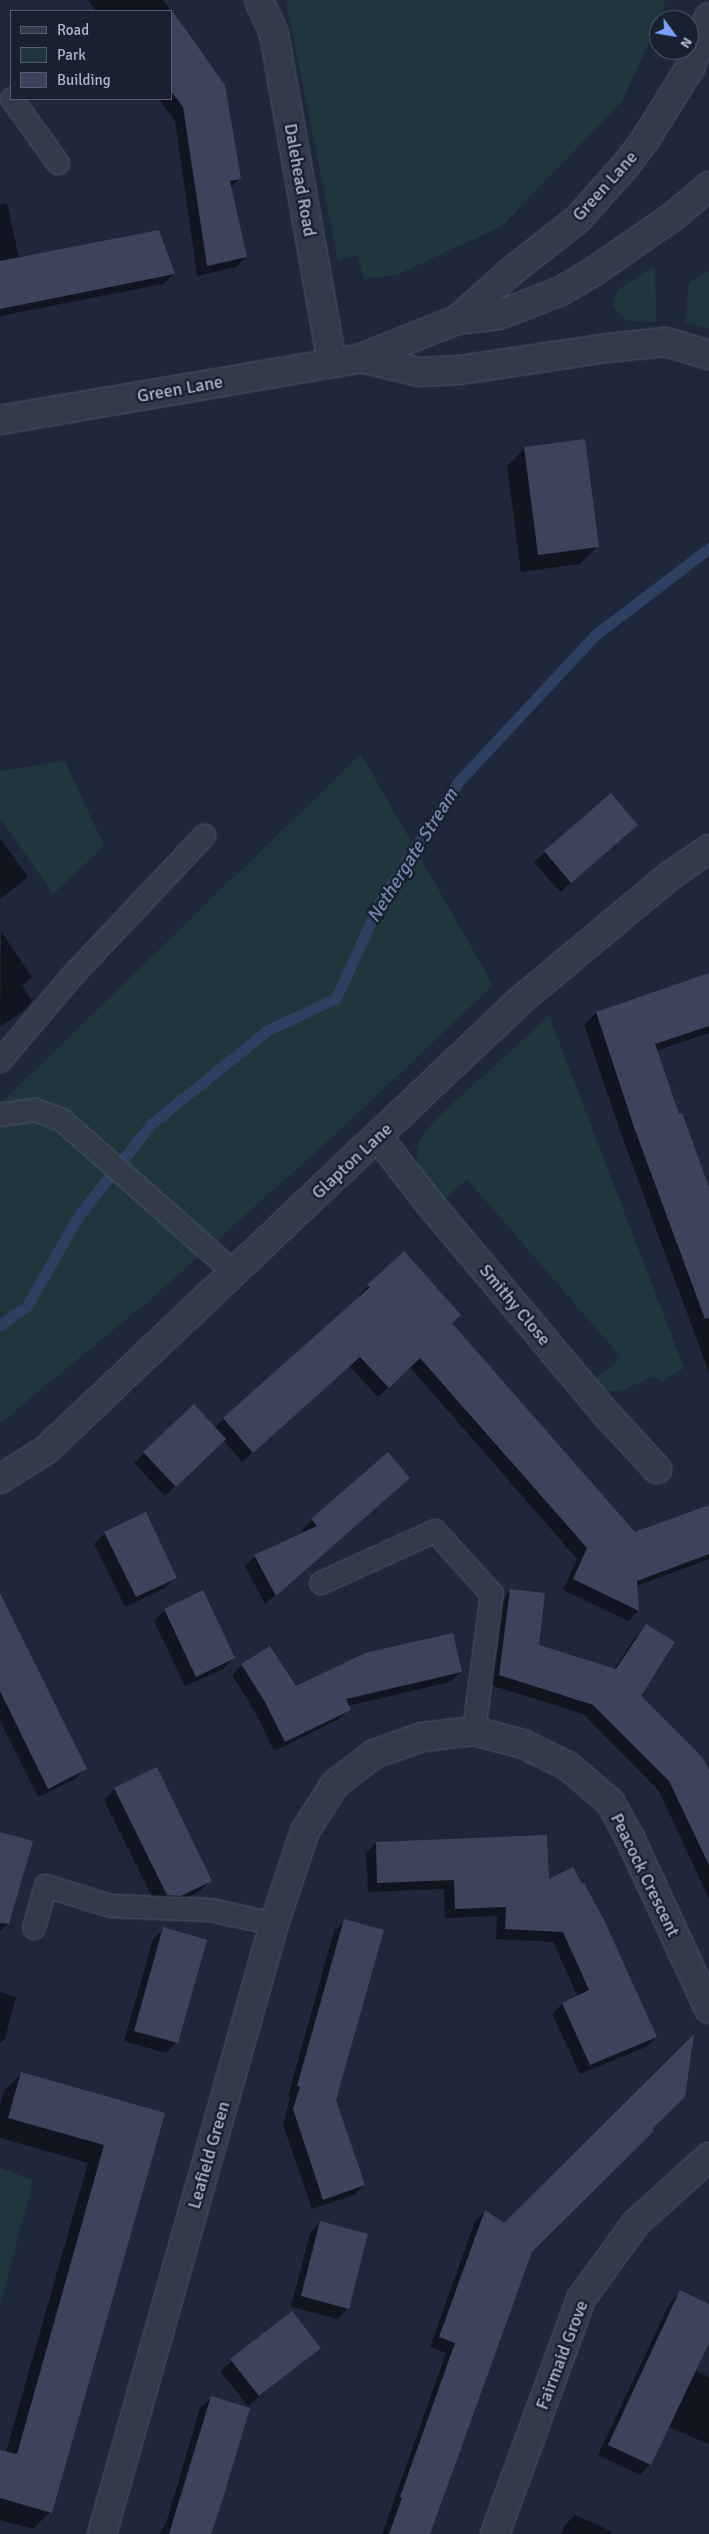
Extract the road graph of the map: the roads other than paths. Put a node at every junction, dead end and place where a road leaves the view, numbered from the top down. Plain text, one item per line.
1 (259, 0) edge
2 (709, 17) edge
3 (0, 82) edge
4 (10, 95) edge
5 (13, 100) edge
6 (58, 163) dead end
7 (709, 186) edge
8 (457, 320) junction
9 (709, 355) edge
10 (361, 358) junction
11 (332, 363) junction
12 (0, 420) edge
13 (204, 836) dead end
14 (709, 848) edge
15 (0, 1061) edge
16 (0, 1115) edge
17 (378, 1137) junction
18 (234, 1272) junction
19 (657, 1469) dead end
20 (0, 1479) edge
21 (321, 1583) dead end
22 (474, 1731) junction
23 (335, 1784) joint
24 (274, 1924) junction
25 (34, 1928) dead end
26 (709, 2009) edge
27 (709, 2157) edge
28 (102, 2534) edge
29 (495, 2534) edge

1 - 11 street, Dalehead Road
2 - 8 street, Green Lane
3 - 4 lane
5 - 6 lane
7 - 8 street, Green Lane
8 - 10 street, Green Lane
9 - 10 street, Green Lane
10 - 11 street, Green Lane
11 - 12 street, Green Lane
13 - 15 lane
14 - 17 street, Glapton Lane
16 - 18 lane
17 - 18 street, Glapton Lane
17 - 19 street, Smithy Close
18 - 20 street, Glapton Lane
21 - 22 lane
22 - 23 street, Peacock Crescent
22 - 26 street, Peacock Crescent
23 - 24 street, Leafield Green
24 - 25 lane
24 - 28 street, Leafield Green
27 - 29 street, Fairmaid Grove

